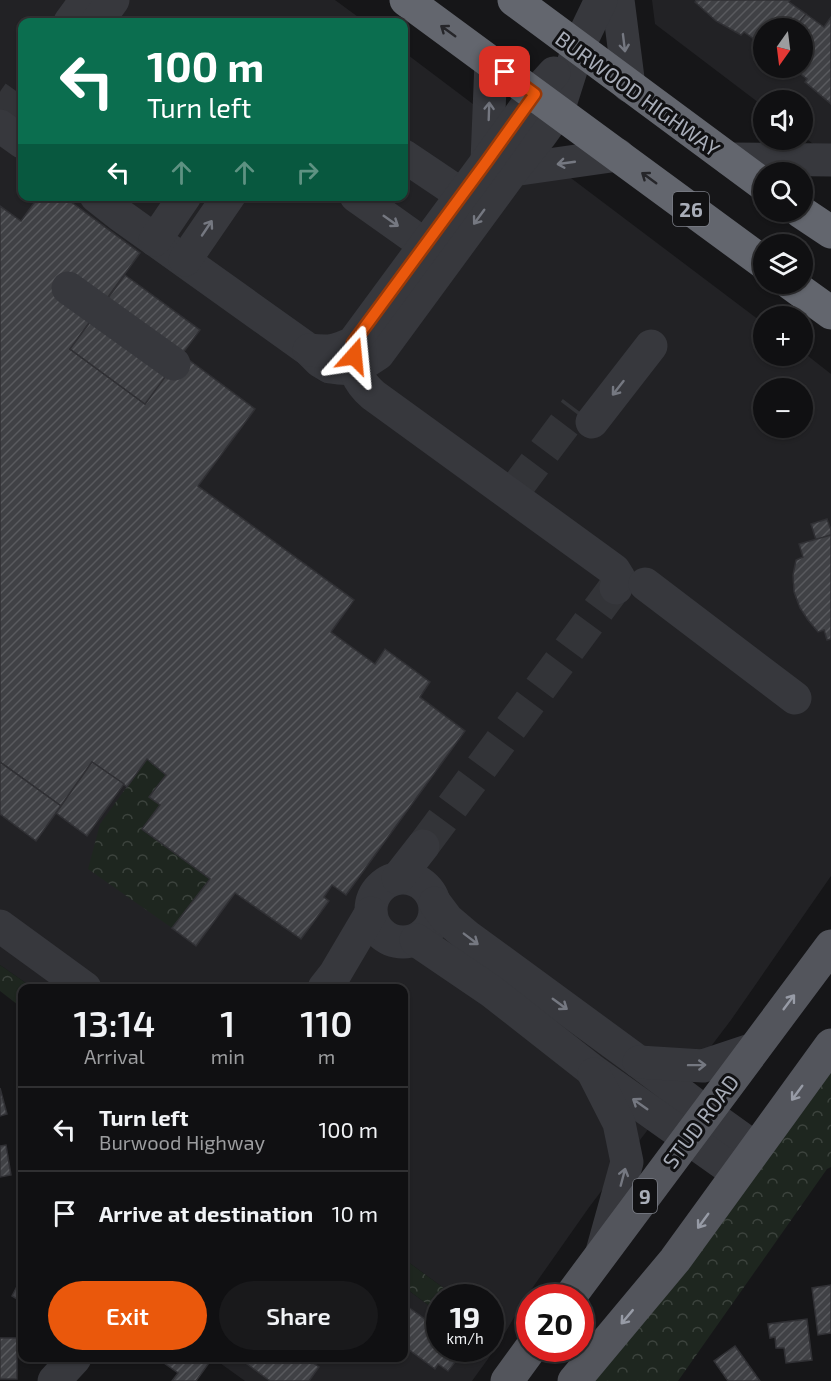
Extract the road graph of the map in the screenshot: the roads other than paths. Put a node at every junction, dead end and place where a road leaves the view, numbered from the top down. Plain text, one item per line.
1 (86, 0) edge
2 (114, 0) edge
3 (406, 0) edge
4 (513, 0) edge
5 (601, 0) edge
6 (618, 0) edge
7 (73, 18) edge
8 (100, 18) edge
9 (578, 48) junction
10 (490, 62) junction
11 (629, 86) junction
12 (547, 102) junction
13 (0, 126) edge
14 (18, 139) edge
15 (618, 155) junction
16 (408, 159) edge
17 (729, 159) junction
18 (831, 160) edge
19 (500, 166) junction
20 (753, 177) edge
21 (462, 195) junction
22 (103, 201) edge
23 (182, 201) edge
24 (225, 201) edge
25 (363, 201) edge
26 (813, 220) edge
27 (831, 232) edge
28 (155, 240) junction
29 (425, 245) junction
30 (753, 255) edge
31 (185, 260) junction
32 (68, 288) dead end
33 (805, 294) edge
34 (831, 313) edge
35 (639, 344) dead end
36 (354, 356) junction
37 (174, 364) dead end
38 (584, 415) tunnel mouth
39 (795, 698) dead end
40 (419, 889) junction
41 (371, 913) junction
42 (0, 926) edge
43 (410, 941) junction
44 (831, 946) edge
45 (329, 981) edge
46 (80, 984) edge
47 (831, 1045) edge
48 (754, 1049) junction
49 (639, 1062) junction
50 (593, 1071) junction
51 (697, 1125) junction
52 (746, 1161) junction
53 (602, 1254) junction
54 (580, 1284) edge
55 (71, 1362) edge
56 (521, 1362) edge
57 (54, 1381) edge
58 (507, 1381) edge
59 (574, 1381) edge

1 - 7 street
2 - 8 street
10 -> 3 highway, 26
4 - 9 highway, BURWOOD HIGHWAY
5 - 9 street
6 -> 11 street
9 - 11 highway, BURWOOD HIGHWAY
9 - 12 street
10 - 12 highway, 26
19 -> 10 street
11 - 17 highway, BURWOOD HIGHWAY
12 - 15 highway, 26
12 - 19 street
13 - 14 street
15 -> 19 street
30 -> 15 highway, 26
16 - 21 street
17 - 18 street
17 - 20 highway, BURWOOD HIGHWAY
19 - 21 street
19 -> 36 street
21 - 29 street
22 - 28 street
23 - 28 street
31 -> 24 street
25 -> 29 street
26 - 27 highway
28 - 31 street
29 - 36 street
31 - 36 street
32 - 37 street
33 - 34 highway
35 - 38 street
36 - 39 street
40 - 41 street
40 - 43 street
40 -> 49 street
41 - 43 street
41 - 45 street
42 - 46 street
43 - 45 street
43 - 50 street
48 -> 44 main road, STUD ROAD / 9
47 -> 52 main road
49 -> 48 street
48 - 51 main road, STUD ROAD / 9
49 - 51 street
51 -> 50 street
53 -> 50 street
51 - 52 street
51 - 53 main road, STUD ROAD / 9
52 -> 59 main road
53 - 54 main road, STUD ROAD / 9
55 - 57 street
56 - 58 main road

